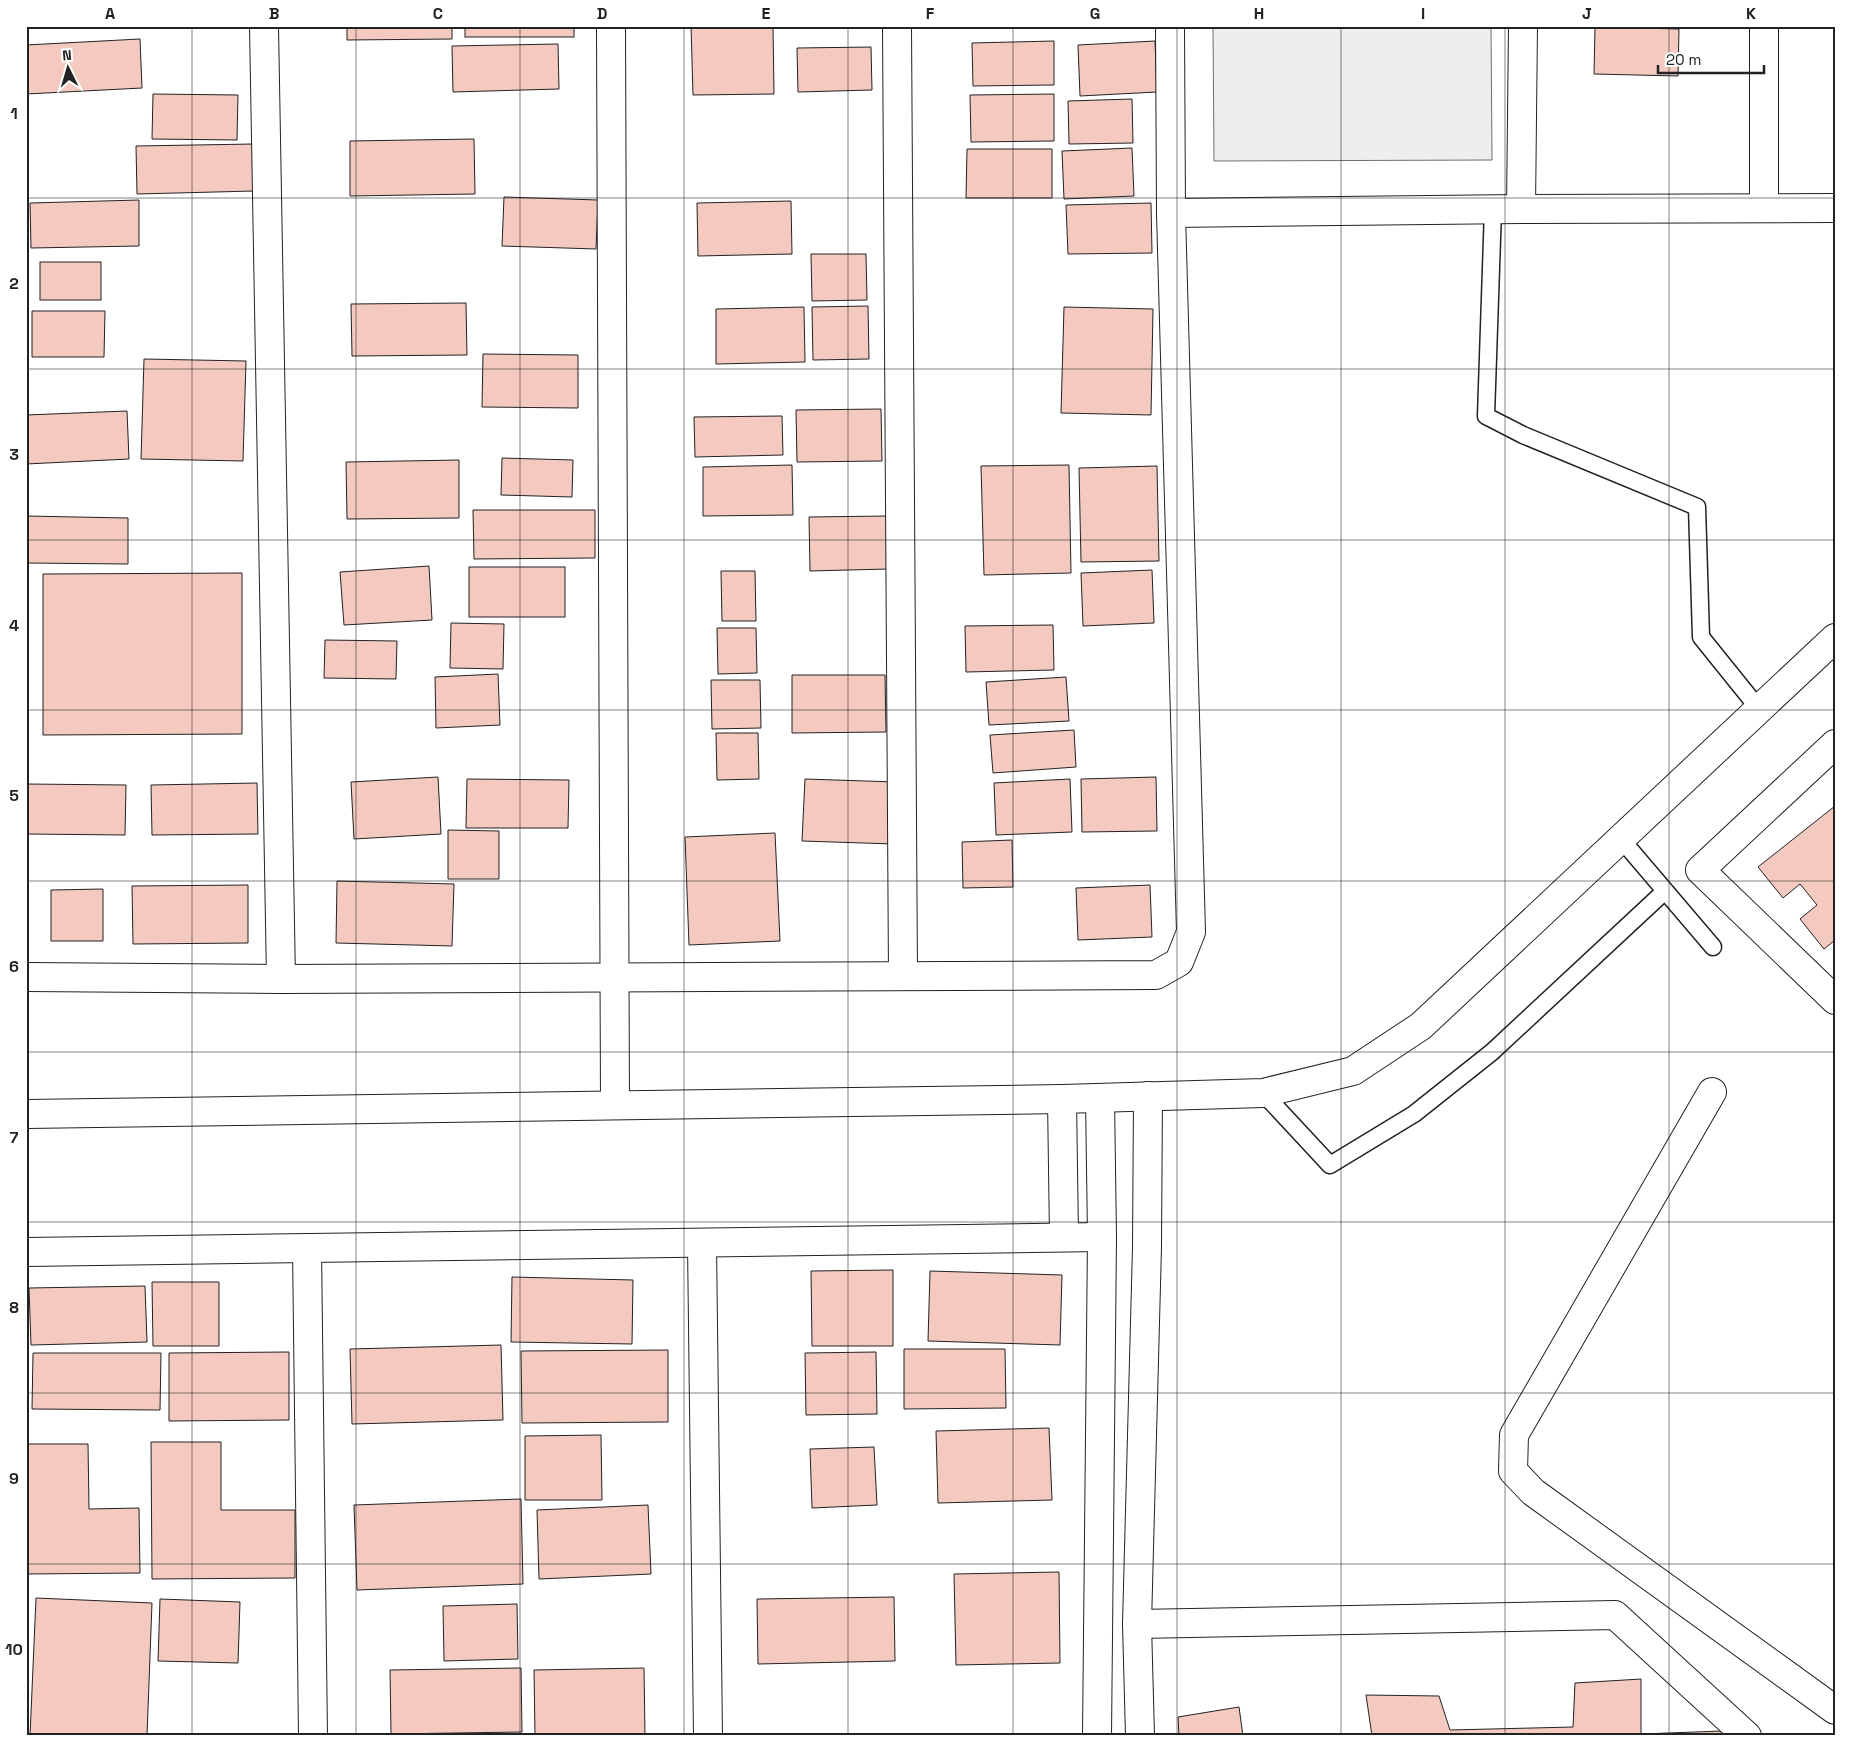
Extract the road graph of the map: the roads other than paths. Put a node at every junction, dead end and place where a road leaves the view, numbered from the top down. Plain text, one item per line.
1 (264, 26) edge
2 (611, 26) edge
3 (896, 26) edge
4 (1170, 26) edge
5 (1523, 26) edge
6 (1764, 26) edge
7 (1764, 208) junction
8 (1835, 208) edge
9 (1493, 209) junction
10 (1521, 209) junction
11 (1171, 213) junction
12 (1835, 638) edge
13 (1759, 709) junction
14 (1835, 744) edge
15 (1621, 839) junction
16 (1665, 891) junction
17 (1713, 947) dead end
18 (903, 976) junction
19 (26, 977) edge
20 (614, 977) junction
21 (281, 979) junction
22 (1835, 1000) edge
23 (1712, 1092) dead end
24 (1264, 1093) junction
25 (1148, 1096) junction
26 (1100, 1098) junction
27 (1062, 1099) junction
28 (615, 1105) junction
29 (26, 1114) edge
30 (1064, 1237) junction
31 (1102, 1237) junction
32 (702, 1242) junction
33 (307, 1248) junction
34 (26, 1252) edge
35 (1137, 1624) junction
36 (1835, 1710) edge
37 (313, 1736) edge
38 (708, 1736) edge
39 (1097, 1736) edge
40 (1140, 1736) edge
41 (1747, 1736) edge

1 - 21 street
2 - 20 street
3 - 18 street
4 - 11 street
5 - 10 street
6 - 7 street
7 - 8 street
7 - 10 street
9 - 10 street
9 - 11 street
9 - 13 lane
11 - 18 street
12 - 13 street
13 - 15 street
14 - 22 street
15 - 16 lane
15 - 24 street
16 - 17 lane
16 - 24 lane
18 - 20 street
19 - 21 street
20 - 21 street
20 - 28 street
23 - 36 street
24 - 25 street
25 - 26 street
25 - 35 street
26 - 27 street
26 - 31 street
27 - 28 street
27 - 30 street
28 - 29 street
30 - 31 street
30 - 32 street
31 - 39 street
32 - 33 street
32 - 38 street
33 - 34 street
33 - 37 street
35 - 40 street
35 - 41 street

